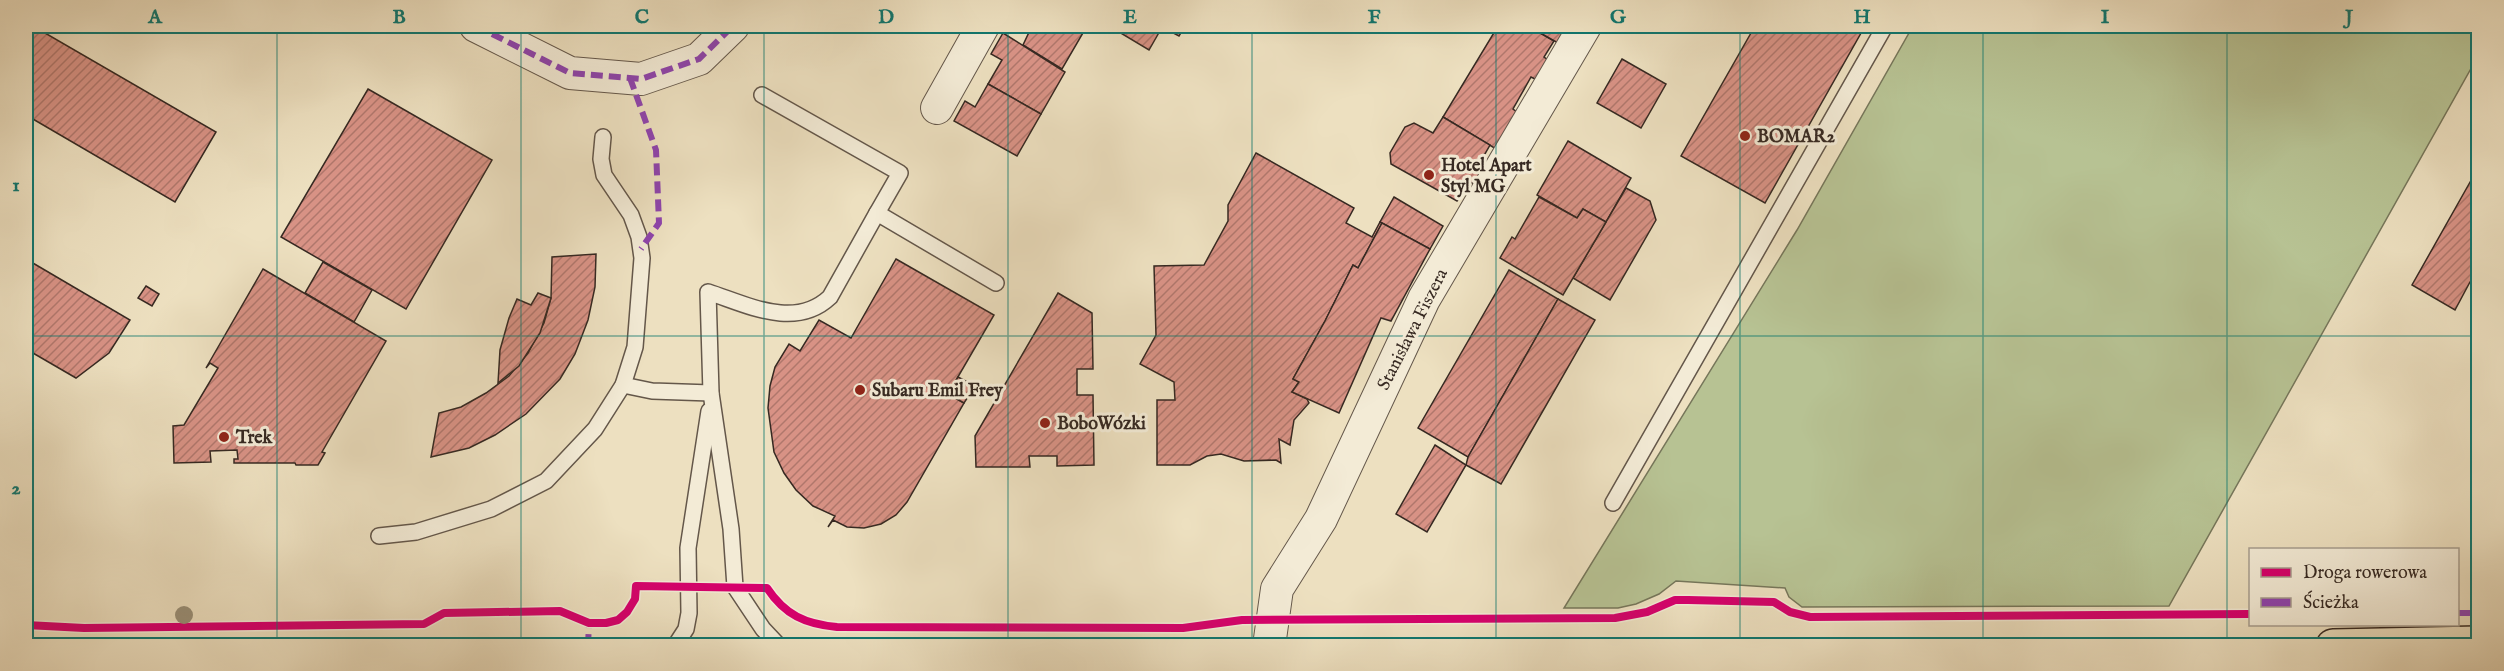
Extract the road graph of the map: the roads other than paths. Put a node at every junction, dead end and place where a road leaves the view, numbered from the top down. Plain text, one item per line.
1 (476, 26) edge
2 (733, 26) edge
3 (983, 26) edge
4 (1586, 26) edge
5 (1885, 26) edge
6 (762, 95) dead end
7 (937, 108) dead end
8 (603, 137) dead end
9 (877, 213) junction
10 (996, 283) dead end
11 (623, 385) junction
12 (711, 393) junction
13 (1613, 503) dead end
14 (379, 536) dead end
15 (2478, 643) edge
16 (675, 645) edge
17 (779, 645) edge
18 (1269, 645) edge
19 (2333, 645) edge

1 - 2 street
3 - 7 street
4 - 18 street, Stanisława Fiszera
5 - 13 lane
6 - 9 lane
8 - 11 lane
9 - 10 lane
9 - 12 lane
11 - 12 lane
11 - 14 lane
12 - 16 lane
12 - 17 lane
15 - 19 main road

